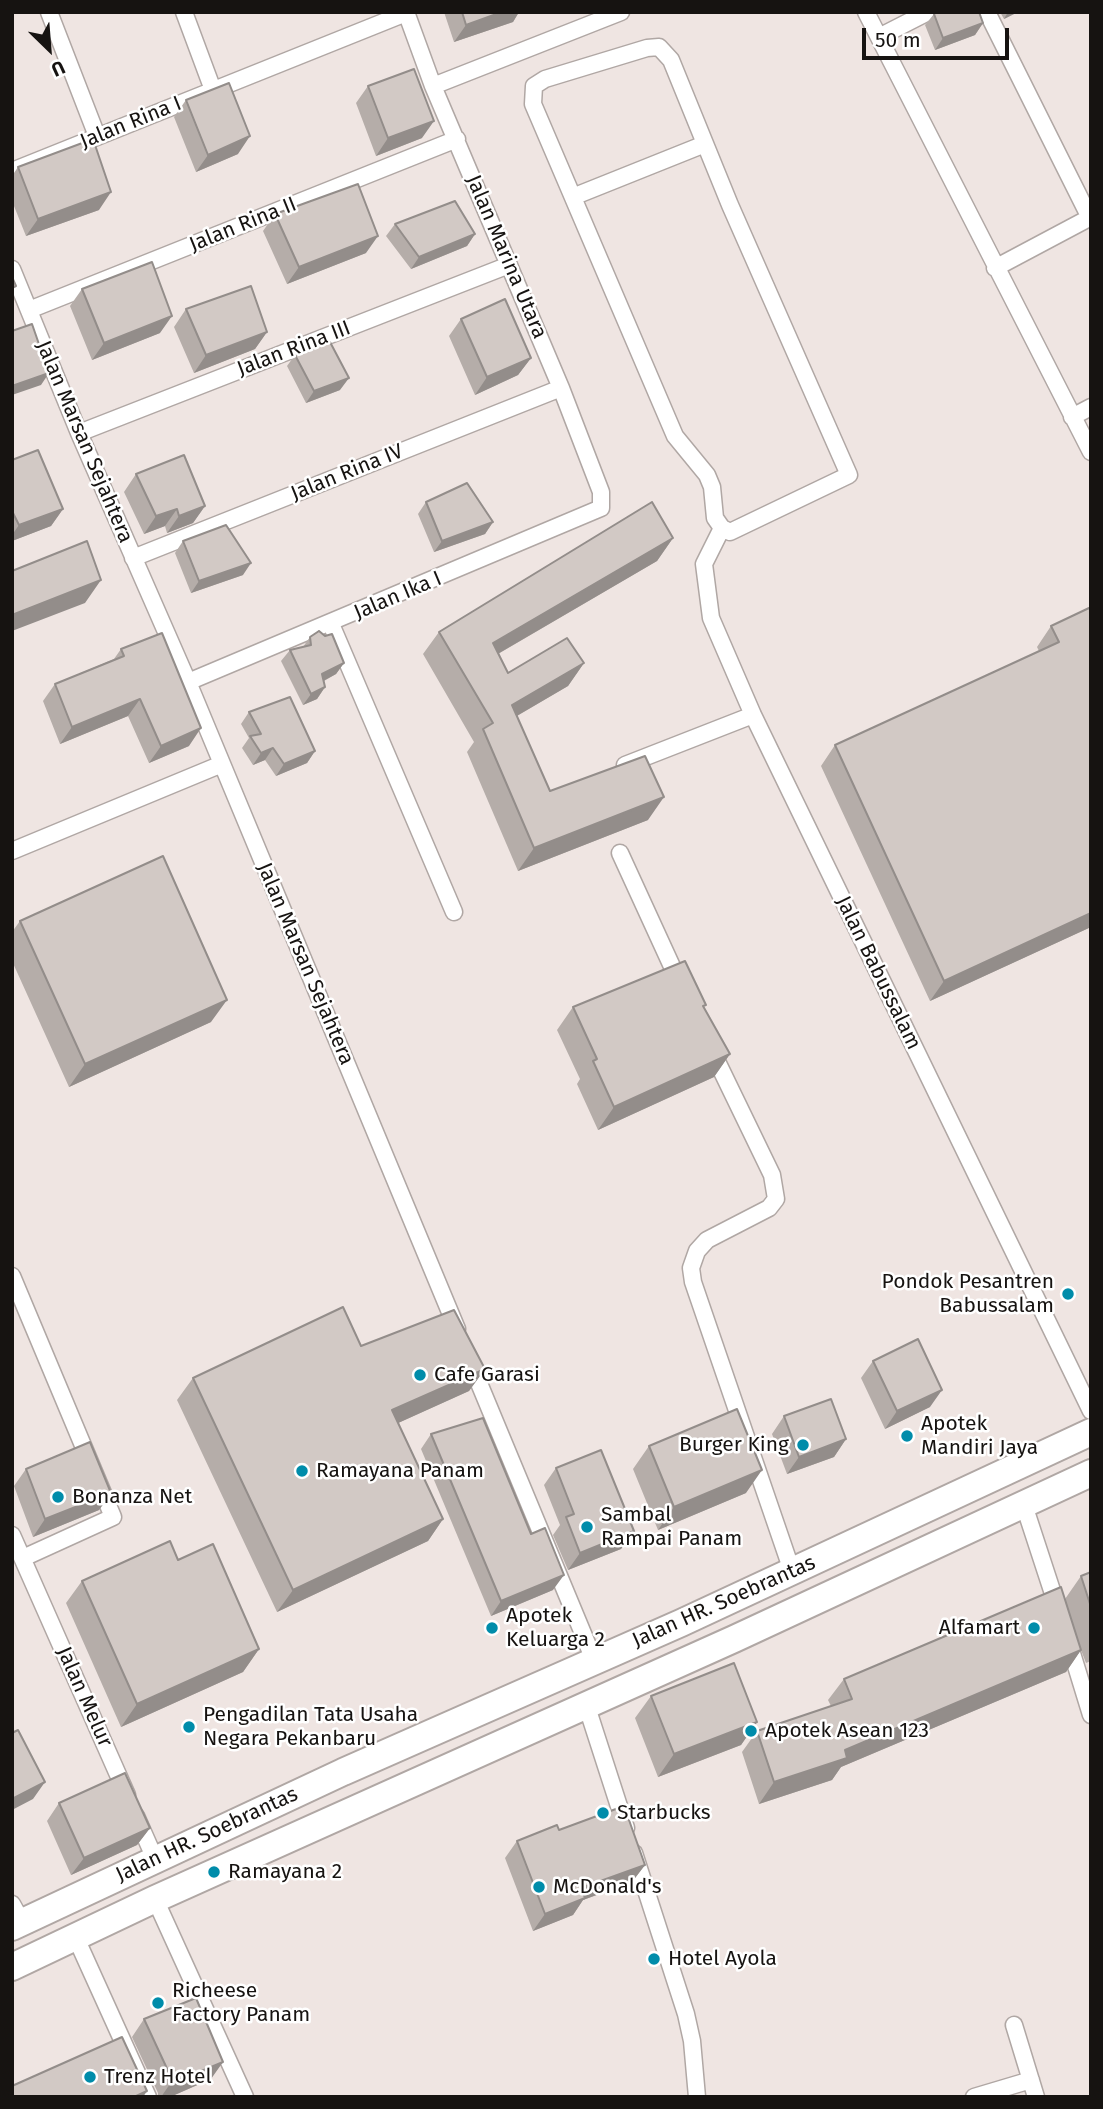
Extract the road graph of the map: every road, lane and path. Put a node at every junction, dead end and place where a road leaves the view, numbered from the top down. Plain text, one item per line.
1 (49, 12) edge
2 (184, 12) edge
3 (866, 12) edge
4 (928, 12) edge
5 (987, 12) edge
6 (406, 13) edge
7 (617, 13) edge
8 (879, 37) junction
9 (433, 86) junction
10 (213, 90) junction
11 (97, 136) junction
12 (457, 139) junction
13 (705, 144) junction
14 (12, 171) edge
15 (575, 196) junction
16 (1090, 217) edge
17 (509, 265) junction
18 (995, 268) junction
19 (12, 269) edge
20 (29, 310) junction
21 (561, 388) junction
22 (1091, 407) edge
23 (1072, 417) junction
24 (79, 433) junction
25 (1091, 452) edge
26 (603, 502) joint
27 (722, 528) junction
28 (133, 558) junction
29 (331, 624) junction
30 (188, 682) junction
31 (753, 715) junction
32 (222, 764) junction
33 (614, 769) edge
34 (12, 851) edge
35 (620, 853) dead end
36 (454, 912) dead end
37 (687, 1000) edge
38 (704, 1037) edge
39 (12, 1276) edge
40 (1091, 1411) edge
41 (1091, 1432) edge
42 (1007, 1471) junction
43 (1091, 1473) edge
44 (1024, 1505) junction
45 (926, 1509) junction
46 (12, 1535) edge
47 (940, 1542) junction
48 (23, 1558) junction
49 (792, 1571) junction
50 (594, 1660) junction
51 (586, 1704) junction
52 (1091, 1715) edge
53 (155, 1859) junction
54 (155, 1899) junction
55 (16, 1918) edge
56 (76, 1938) junction
57 (12, 1967) edge
58 (1014, 2025) dead end
59 (1031, 2080) junction
60 (148, 2097) edge
61 (245, 2097) edge
62 (697, 2097) edge
63 (974, 2097) edge
64 (1036, 2097) edge

1 - 11 street
2 - 10 street
3 - 8 street
4 - 8 street
5 - 16 street
6 - 9 street, Jalan Marina Utara
6 - 10 street, Jalan Rina I
7 - 9 street
8 - 18 street
9 - 12 street, Jalan Marina Utara
10 - 11 street, Jalan Rina I
11 - 14 street, Jalan Rina I
12 - 17 street, Jalan Marina Utara
12 - 20 street, Jalan Rina II
13 - 15 street
13 - 15 street
13 - 27 street
15 - 27 street
16 - 18 street
17 - 21 street, Jalan Marina Utara
17 - 24 street, Jalan Rina III
18 - 23 street
19 - 20 street, Jalan Marsan Sejahtera
20 - 24 street, Jalan Marsan Sejahtera
21 - 26 street, Jalan Marina Utara
21 - 28 street, Jalan Rina IV
22 - 23 street
23 - 25 street
24 - 28 street, Jalan Marsan Sejahtera
26 - 29 street, Jalan Ika I
27 - 31 street, Jalan Babussalam
28 - 30 street, Jalan Marsan Sejahtera
29 - 30 street, Jalan Ika I
29 - 36 street
30 - 32 street, Jalan Marsan Sejahtera
31 - 33 street
31 - 40 street, Jalan Babussalam
32 - 34 street
32 - 50 street, Jalan Marsan Sejahtera
35 - 37 street
38 - 49 street
39 - 48 street
41 - 42 main road, Jalan HR. Soebrantas
42 - 44 main road
42 - 45 main road, Jalan HR. Soebrantas
43 - 44 main road, Jalan HR. Soebrantas
44 - 47 main road, Jalan HR. Soebrantas
44 - 52 street
45 - 47 main road
45 - 49 main road, Jalan HR. Soebrantas
46 - 48 street, Jalan Melur
47 - 51 main road, Jalan HR. Soebrantas
48 - 53 street, Jalan Melur
49 - 50 main road, Jalan HR. Soebrantas
50 - 53 main road, Jalan HR. Soebrantas
51 - 54 main road, Jalan HR. Soebrantas
51 - 62 street
53 - 55 main road, Jalan HR. Soebrantas
54 - 56 main road, Jalan HR. Soebrantas
54 - 61 street
56 - 57 main road, Jalan HR. Soebrantas
56 - 60 street
58 - 59 street
59 - 63 street
59 - 64 street

